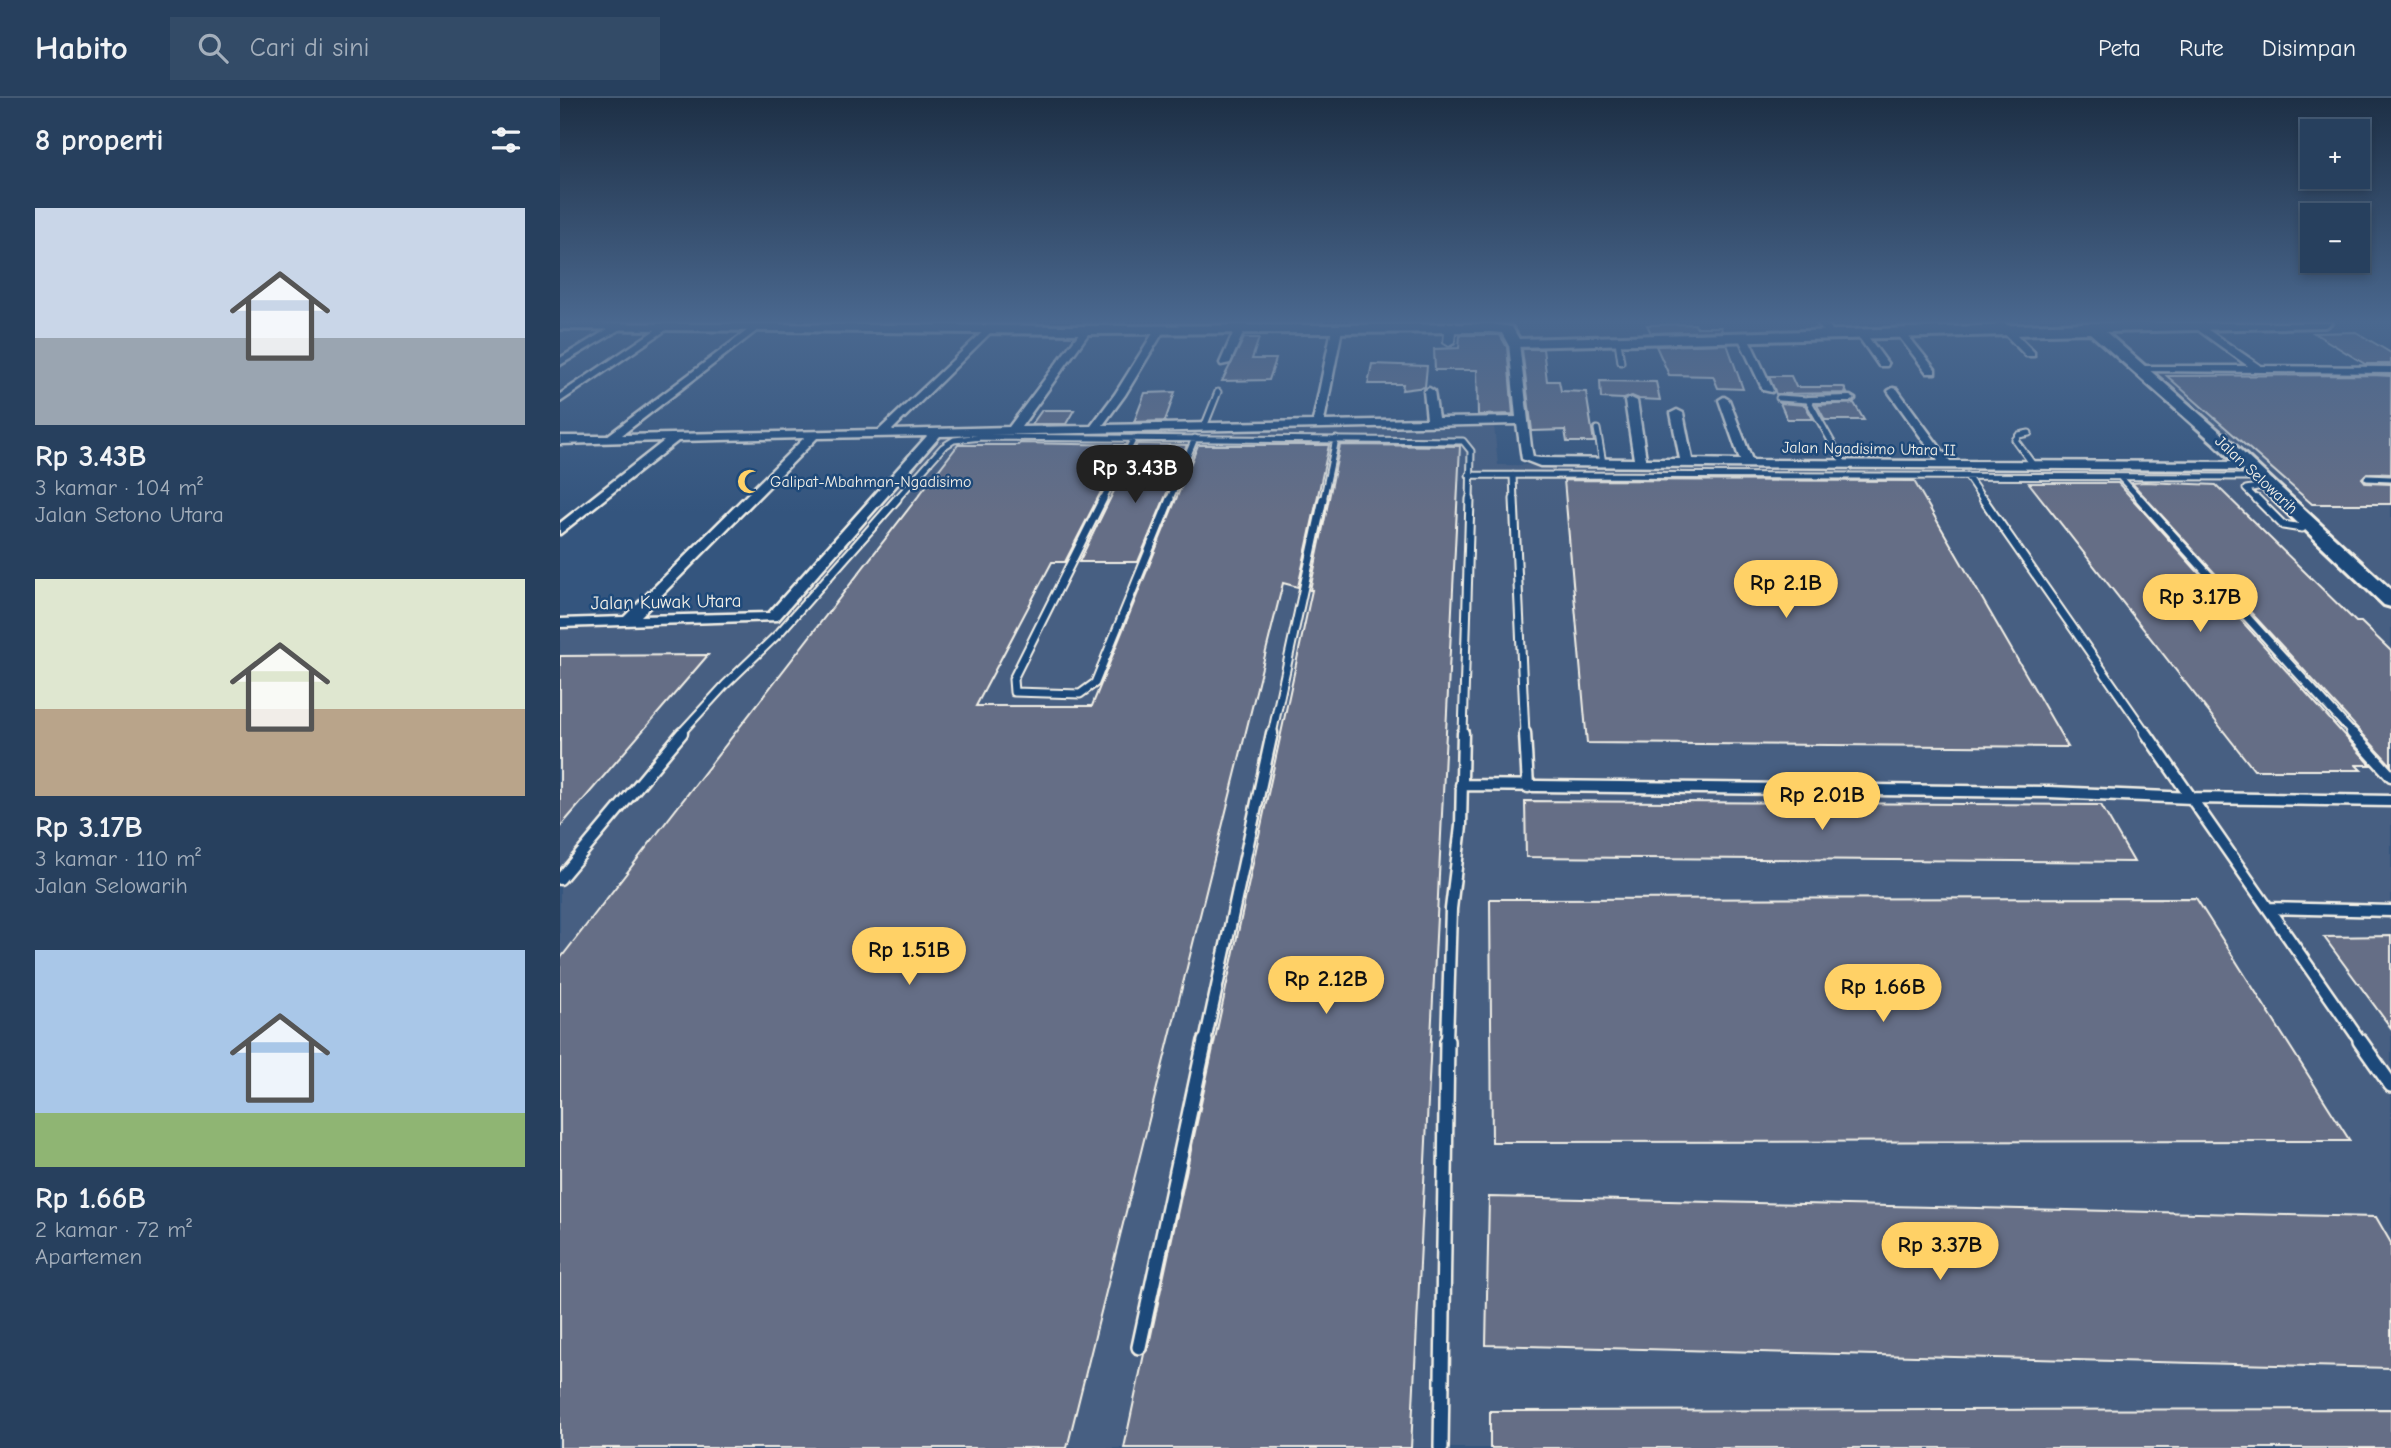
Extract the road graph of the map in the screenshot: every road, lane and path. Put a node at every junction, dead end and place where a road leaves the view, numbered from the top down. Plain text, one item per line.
1 (579, 386) edge
2 (679, 386) edge
3 (930, 386) edge
4 (1045, 386) edge
5 (1126, 386) edge
6 (1326, 386) edge
7 (1518, 386) edge
8 (1766, 386) edge
9 (2161, 386) edge
10 (1768, 390) dead end
11 (1429, 391) dead end
12 (1893, 391) dead end
13 (1218, 392) dead end
14 (1803, 396) junction
15 (1779, 398) dead end
16 (560, 399) edge
17 (1850, 399) dead end
18 (1724, 400) dead end
19 (1631, 401) dead end
20 (1677, 413) dead end
21 (1522, 420) junction
22 (1433, 422) junction
23 (1318, 424) junction
24 (1204, 426) junction
25 (1094, 429) junction
26 (1597, 429) dead end
27 (1013, 430) junction
28 (936, 433) junction
29 (2029, 433) dead end
30 (881, 434) junction
31 (814, 435) junction
32 (1134, 438) junction
33 (1195, 438) junction
34 (610, 439) junction
35 (674, 439) junction
36 (1336, 439) junction
37 (560, 440) edge
38 (1640, 462) junction
39 (1687, 462) junction
40 (1603, 463) junction
41 (1747, 463) junction
42 (1844, 464) junction
43 (1947, 465) junction
44 (2034, 466) junction
45 (1469, 475) junction
46 (1513, 475) junction
47 (1968, 476) junction
48 (2259, 476) junction
49 (2120, 477) junction
50 (2367, 478) dead end
51 (2391, 479) edge
52 (2302, 528) dead end
53 (560, 530) edge
54 (2391, 601) edge
55 (628, 621) junction
56 (560, 622) edge
57 (2391, 776) edge
58 (1461, 785) junction
59 (1528, 787) junction
60 (2192, 798) junction
61 (2391, 800) edge
62 (560, 879) edge
63 (2268, 908) junction
64 (2391, 911) edge
65 (2391, 1086) edge
66 (1139, 1347) dead end
67 (1441, 1448) edge

1 - 16 street
2 - 34 street
3 - 30 street
4 - 27 street
5 - 25 street
6 - 23 street
7 - 21 street
8 - 10 street
9 - 48 street, Jalan Selowarih
11 - 22 street
12 - 43 street
13 - 24 lane
14 - 15 lane
14 - 17 street
14 - 42 lane
18 - 41 street
19 - 38 street
20 - 39 street
21 - 22 street
21 - 40 street, Jalan Ngadisimo Utara II
22 - 23 street
23 - 24 street
24 - 25 street
25 - 27 street
26 - 40 lane
27 - 28 street
28 - 30 street
28 - 55 street, Jalan Kuwak Utara
29 - 44 lane
30 - 31 street
31 - 35 street
31 - 55 street
32 - 33 lane
32 - 33 lane
32 - 62 lane
33 - 36 lane
34 - 35 street
34 - 37 street
35 - 53 street
36 - 45 lane
36 - 66 lane
38 - 39 street, Jalan Ngadisimo Utara II
38 - 40 street, Jalan Ngadisimo Utara II
39 - 41 street, Jalan Ngadisimo Utara II
41 - 42 street, Jalan Ngadisimo Utara II
42 - 43 street, Jalan Ngadisimo Utara II
43 - 44 street, Jalan Ngadisimo Utara II
44 - 48 street, Jalan Ngadisimo Utara II
45 - 46 lane
45 - 58 lane
46 - 47 lane
46 - 59 lane
47 - 49 lane
47 - 60 lane
48 - 49 lane
48 - 52 lane
48 - 54 street, Jalan Selowarih
49 - 57 lane
50 - 51 lane
55 - 56 street, Jalan Kuwak Utara
58 - 59 lane
58 - 67 lane
59 - 60 lane
60 - 61 lane
60 - 63 lane
63 - 64 lane
63 - 65 lane

